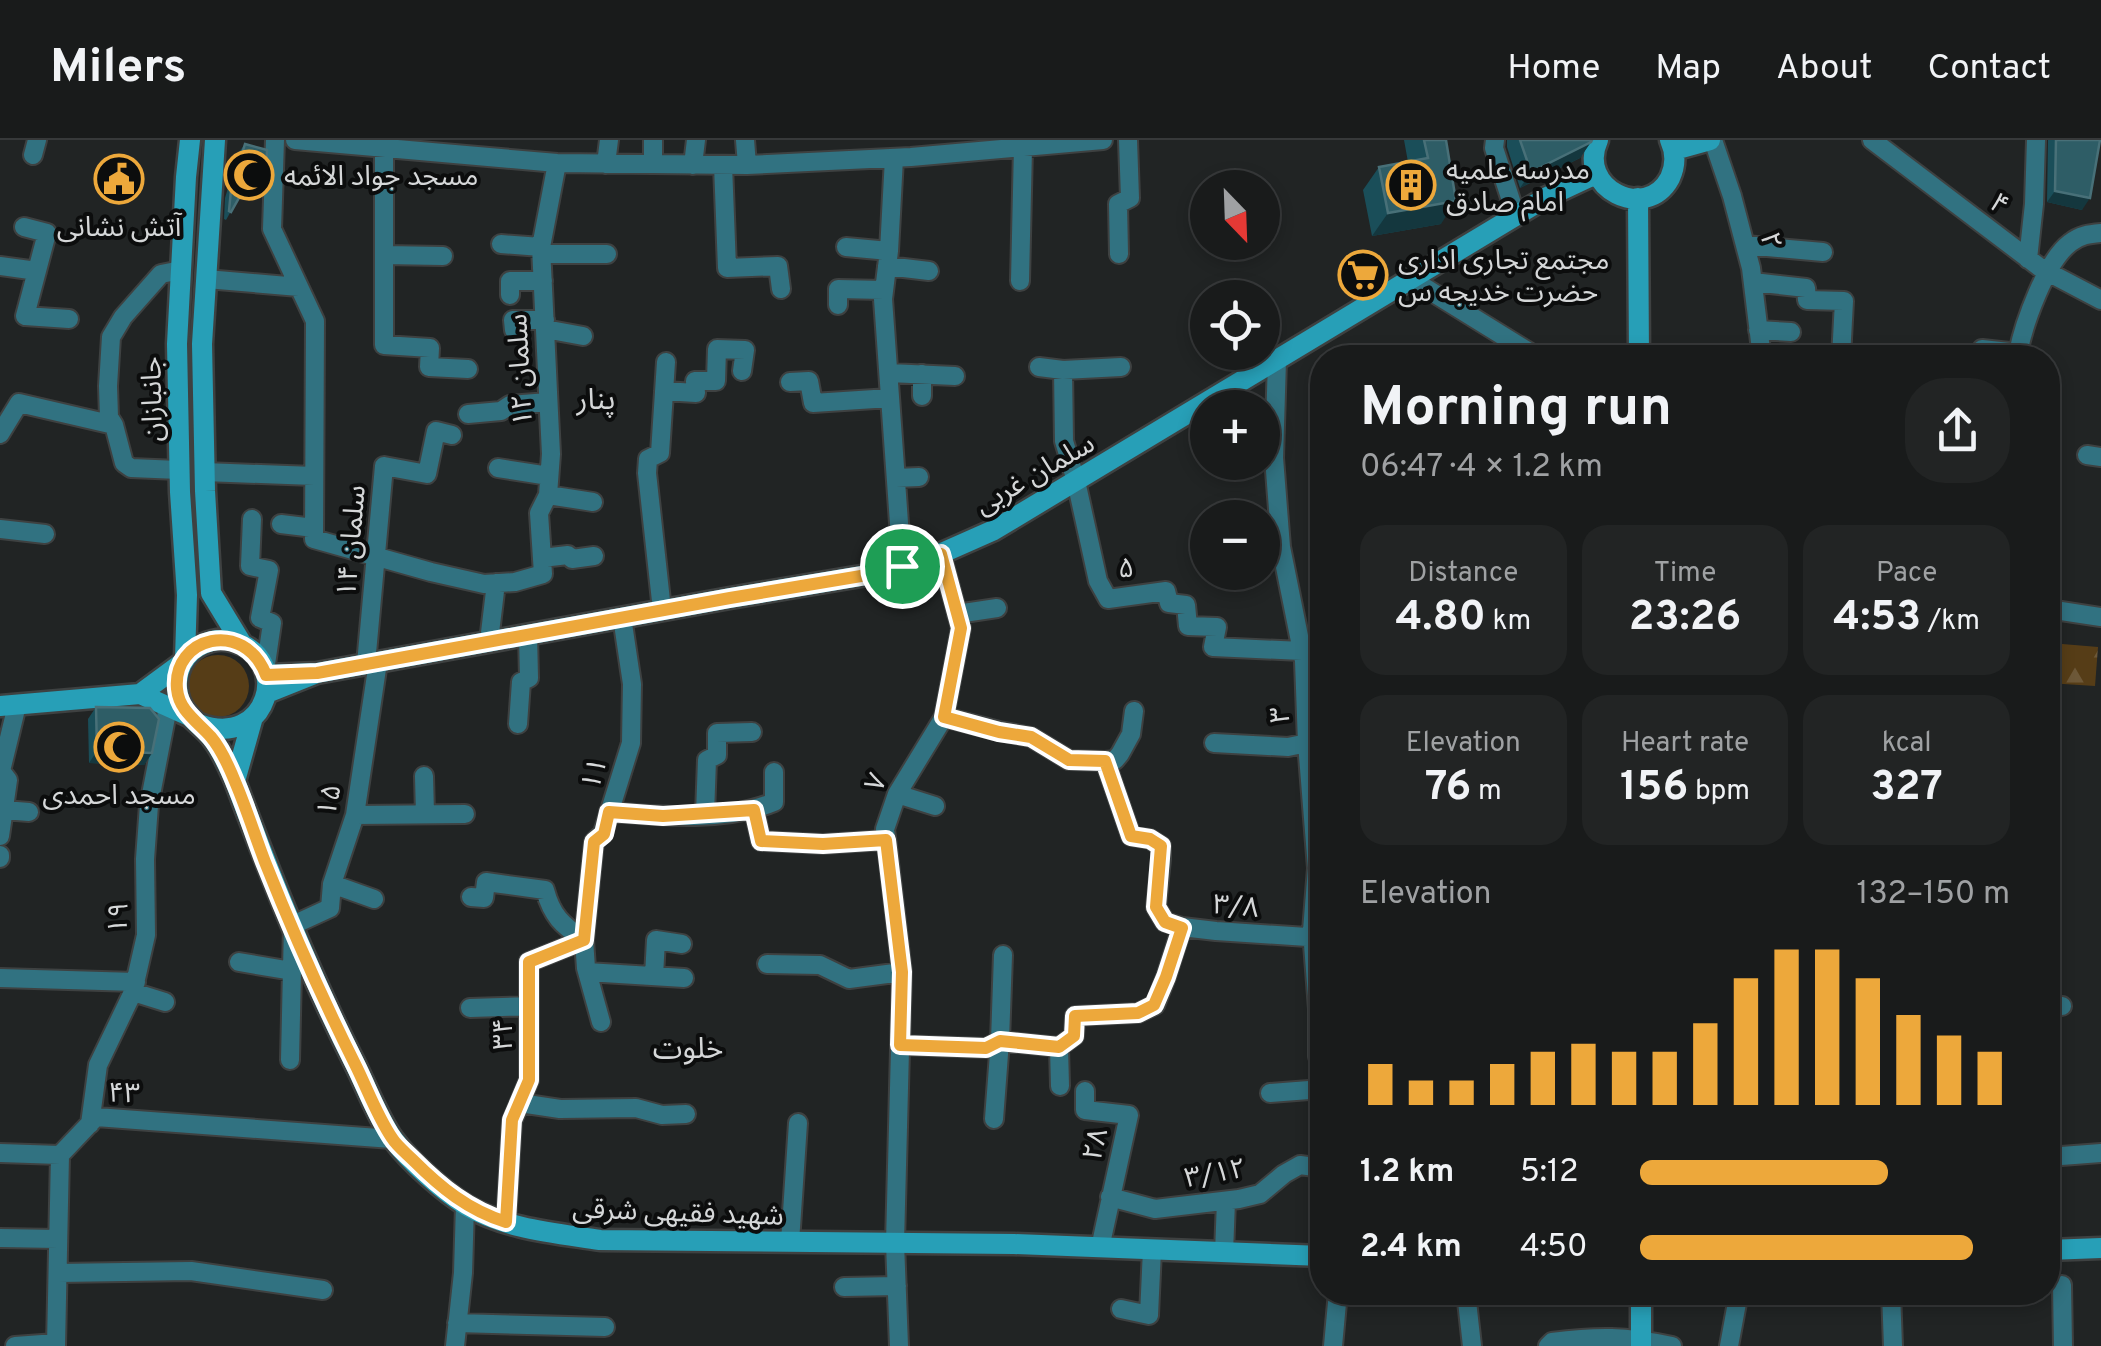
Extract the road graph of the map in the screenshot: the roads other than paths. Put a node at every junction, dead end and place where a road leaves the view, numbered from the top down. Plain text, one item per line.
1 (190, 140) edge
2 (215, 140) edge
3 (275, 140) edge
4 (296, 140) edge
5 (609, 140) edge
6 (654, 140) edge
7 (696, 140) edge
8 (745, 140) edge
9 (854, 140) edge
10 (1099, 140) edge
11 (1128, 140) edge
12 (1495, 140) edge
13 (1598, 140) edge
14 (1712, 140) edge
15 (1872, 140) edge
16 (2036, 140) edge
17 (985, 145) edge
18 (1672, 145) edge
19 (424, 146) edge
20 (1023, 147) junction
21 (384, 148) junction
22 (894, 158) junction
23 (854, 160) junction
24 (557, 163) junction
25 (606, 164) junction
26 (653, 164) junction
27 (694, 164) junction
28 (723, 165) junction
29 (747, 166) junction
30 (1596, 174) junction
31 (186, 177) junction
32 (211, 179) junction
33 (1638, 198) junction
34 (1516, 216) junction
35 (24, 227) dead end
36 (2101, 233) edge
37 (500, 244) dead end
38 (1745, 245) junction
39 (846, 247) dead end
40 (542, 250) junction
41 (1823, 252) dead end
42 (606, 254) dead end
43 (1119, 254) dead end
44 (384, 255) junction
45 (444, 256) dead end
46 (888, 259) junction
47 (2028, 259) junction
48 (0, 266) edge
49 (181, 270) junction
50 (929, 271) dead end
51 (37, 272) junction
52 (2049, 273) junction
53 (206, 278) junction
54 (1411, 279) junction
55 (543, 281) junction
56 (1020, 281) dead end
57 (1753, 282) junction
58 (299, 287) junction
59 (781, 288) dead end
60 (884, 290) junction
61 (510, 295) dead end
62 (2101, 300) edge
63 (838, 305) dead end
64 (70, 319) dead end
65 (545, 324) junction
66 (514, 330) dead end
67 (1758, 330) junction
68 (1791, 332) dead end
69 (583, 336) dead end
70 (1514, 345) edge
71 (1638, 345) edge
72 (1760, 345) edge
73 (1842, 345) edge
74 (2019, 345) edge
75 (1280, 359) edge
76 (666, 362) dead end
77 (1039, 367) dead end
78 (1121, 368) dead end
79 (468, 370) dead end
80 (1062, 370) junction
81 (1261, 370) edge
82 (1278, 370) edge
83 (742, 371) dead end
84 (888, 373) junction
85 (922, 374) junction
86 (956, 376) dead end
87 (790, 382) dead end
88 (500, 388) dead end
89 (664, 391) junction
90 (922, 396) dead end
91 (890, 398) junction
92 (548, 402) junction
93 (510, 405) junction
94 (468, 414) dead end
95 (114, 425) junction
96 (0, 434) edge
97 (452, 435) dead end
98 (498, 468) dead end
99 (179, 470) junction
100 (204, 472) junction
101 (314, 476) junction
102 (919, 477) dead end
103 (896, 478) junction
104 (1076, 480) junction
105 (549, 485) junction
106 (594, 502) dead end
107 (252, 519) dead end
108 (280, 524) dead end
109 (314, 528) junction
110 (0, 529) edge
111 (44, 534) dead end
112 (941, 554) junction
113 (376, 555) junction
114 (594, 556) dead end
115 (542, 566) junction
116 (902, 566) junction
117 (496, 583) junction
118 (997, 608) dead end
119 (662, 610) junction
120 (2060, 611) edge
121 (957, 614) junction
122 (2101, 616) edge
123 (622, 617) junction
124 (528, 634) junction
125 (489, 642) junction
126 (242, 644) junction
127 (1310, 657) edge
128 (184, 660) junction
129 (372, 663) junction
130 (266, 679) junction
131 (140, 694) junction
132 (8, 706) edge
133 (168, 707) junction
134 (1134, 711) dead end
135 (944, 717) junction
136 (254, 718) junction
137 (194, 720) junction
138 (518, 724) dead end
139 (752, 732) dead end
140 (1307, 743) junction
141 (1214, 744) dead end
142 (1105, 761) junction
143 (774, 772) dead end
144 (424, 776) dead end
145 (1310, 780) edge
146 (236, 782) junction
147 (897, 794) junction
148 (935, 806) dead end
149 (4, 810) junction
150 (754, 810) junction
151 (30, 812) dead end
152 (609, 812) junction
153 (424, 814) junction
154 (465, 814) dead end
155 (705, 814) junction
156 (356, 816) junction
157 (0, 836) edge
158 (886, 840) junction
159 (332, 884) junction
160 (471, 897) dead end
161 (374, 898) dead end
162 (292, 925) junction
163 (1182, 928) junction
164 (1310, 937) edge
165 (584, 940) junction
166 (682, 944) dead end
167 (1003, 955) dead end
168 (238, 962) dead end
169 (767, 964) dead end
170 (292, 970) junction
171 (588, 972) junction
172 (902, 972) junction
173 (654, 976) junction
174 (0, 978) edge
175 (684, 978) dead end
176 (134, 987) junction
177 (166, 1002) dead end
178 (529, 1006) junction
179 (470, 1008) dead end
180 (601, 1022) dead end
181 (1000, 1041) junction
182 (900, 1045) junction
183 (1059, 1047) junction
184 (290, 1060) dead end
185 (1060, 1086) dead end
186 (1310, 1090) edge
187 (1085, 1091) dead end
188 (1270, 1093) dead end
189 (520, 1102) junction
190 (686, 1114) dead end
191 (994, 1118) dead end
192 (90, 1124) junction
193 (798, 1124) dead end
194 (392, 1139) junction
195 (0, 1153) edge
196 (2101, 1153) edge
197 (60, 1155) junction
198 (2060, 1156) edge
199 (1310, 1166) edge
200 (1110, 1197) junction
201 (1226, 1201) junction
202 (465, 1205) junction
203 (506, 1222) junction
204 (0, 1238) edge
205 (58, 1239) junction
206 (790, 1242) junction
207 (895, 1243) junction
208 (1100, 1248) junction
209 (2101, 1248) edge
210 (1152, 1250) junction
211 (2060, 1250) edge
212 (1224, 1253) junction
213 (1310, 1256) edge
214 (58, 1273) junction
215 (844, 1286) dead end
216 (897, 1286) junction
217 (2062, 1286) dead end
218 (323, 1290) dead end
219 (1337, 1305) edge
220 (1467, 1305) edge
221 (1641, 1305) edge
222 (1737, 1305) edge
223 (1892, 1305) edge
224 (1121, 1309) dead end
225 (457, 1322) junction
226 (605, 1327) dead end
227 (1641, 1343) edge
228 (56, 1345) edge
229 (14, 1346) edge
230 (455, 1346) edge
231 (899, 1346) edge
232 (1333, 1346) edge
233 (1472, 1346) edge
234 (1548, 1346) edge
235 (1672, 1346) edge
236 (1730, 1346) edge
237 (1894, 1346) edge
238 (2063, 1346) edge

1 - 31 street, جانبازان
2 - 32 street, جانبازان
3 - 58 street
4 - 21 street
5 - 25 street
6 - 26 street
7 - 27 street
8 - 29 street
9 - 23 street
10 - 20 street
11 - 43 street
12 - 34 street
13 - 30 street
14 - 18 street
14 - 38 street, ۲
15 - 47 street, ۴
16 - 47 street
17 - 20 street
17 - 22 street
18 - 33 street
19 - 21 street
19 - 24 street
20 - 56 street
21 - 44 street
22 - 23 street
22 - 46 street
23 - 29 street
24 - 25 street
24 - 40 street, سلمان ۱۲
25 - 26 street
26 - 27 street
27 - 28 street
28 - 29 street
28 - 59 street
30 - 33 street
30 - 34 street, سلمان غربی
31 - 32 street
31 - 49 street, جانبازان
32 - 53 street, جانبازان
33 - 71 street
34 - 54 street, سلمان غربی
35 - 51 street
36 - 52 street
37 - 40 street
38 - 41 street
38 - 57 street, ۲
39 - 46 street
40 - 42 street
40 - 55 street, سلمان ۱۲
44 - 45 street
44 - 79 street
46 - 50 street
46 - 60 street
47 - 52 street, ۴
48 - 51 street
49 - 95 street
49 - 99 street, جانبازان
51 - 64 street
52 - 62 street, ۴
52 - 74 street
53 - 58 street
53 - 100 street, جانبازان
54 - 70 street
54 - 75 street, سلمان غربی
55 - 61 street
55 - 65 street, سلمان ۱۲
57 - 67 street, ۲
57 - 73 street
58 - 101 street
60 - 63 street
60 - 84 street
65 - 66 street
65 - 69 street
65 - 92 street, سلمان ۱۲
67 - 68 street
67 - 72 street, ۲
76 - 89 street
77 - 80 street
78 - 80 street
80 - 104 street
81 - 104 street, سلمان غربی
82 - 127 street, ۳
83 - 89 street
84 - 85 street
84 - 91 street
85 - 86 street
85 - 90 street
87 - 91 street
88 - 93 street
89 - 119 street
91 - 103 street
92 - 93 street
92 - 105 street, سلمان ۱۲
93 - 94 street
95 - 96 street
95 - 99 street
97 - 113 street, سلمان ۱۴
98 - 105 street
99 - 128 street, جانبازان
100 - 101 street
100 - 126 street, جانبازان
101 - 109 street
102 - 103 street
103 - 116 street
104 - 112 street, سلمان غربی
104 - 127 street, ۵
105 - 106 street
105 - 115 street, سلمان ۱۲
107 - 130 street
108 - 109 street
109 - 113 street
110 - 111 street
112 - 116 street, سلمان غربی
112 - 121 street, ۷
113 - 117 street
113 - 129 street, سلمان ۱۴
114 - 115 street
115 - 117 street
116 - 119 street, سلمان غربی
117 - 125 street
118 - 121 street
119 - 123 street, سلمان غربی
120 - 122 street
121 - 135 street, ۷
123 - 124 street, سلمان غربی
123 - 152 street, ۱۱
124 - 125 street, سلمان غربی
124 - 138 street
125 - 129 street, سلمان غربی
126 - 128 street
126 - 130 street
127 - 140 street, ۳
128 - 131 street
128 - 137 street
129 - 130 street, سلمان غربی
129 - 156 street, ۱۵
130 - 136 street
131 - 132 street
131 - 133 street
132 - 149 street
133 - 137 street
133 - 176 street, ۱۹
134 - 142 street
135 - 142 street
135 - 147 street, ۷
136 - 137 street
136 - 146 street
137 - 146 street, شهید فقیهی شرقی
139 - 155 street
140 - 141 street
140 - 145 street, ۳
142 - 163 street, ۳/۸
143 - 150 street
144 - 153 street
146 - 162 street, شهید فقیهی شرقی
147 - 148 street
147 - 158 street, ۷
149 - 151 street
149 - 157 street
150 - 155 street
150 - 158 street
152 - 155 street
152 - 165 street, ۱۱
153 - 154 street
153 - 156 street
156 - 159 street, ۱۵
158 - 172 street, ۷
159 - 161 street
159 - 162 street, ۱۵
160 - 165 street
162 - 170 street
162 - 194 street, شهید فقیهی شرقی
163 - 164 street, ۳/۸
163 - 183 street
165 - 171 street, ۱۱
165 - 178 street, ۳۴
166 - 173 street
167 - 181 street
168 - 170 street
169 - 172 street
170 - 184 street
171 - 173 street
171 - 180 street, ۱۱
172 - 182 street, ۷
173 - 175 street
174 - 176 street
176 - 177 street
176 - 192 street, ۱۹
178 - 179 street
178 - 189 street, ۳۴
181 - 182 street
181 - 183 street
181 - 191 street
182 - 207 street, ۷
183 - 185 street
186 - 188 street
187 - 200 street, ۲۸
189 - 190 street
189 - 203 street, ۳۴
192 - 194 street, ۴۳
192 - 197 street, ۴۳
193 - 206 street
194 - 202 street, شهید فقیهی شرقی
195 - 197 street
196 - 198 street
197 - 205 street
199 - 201 street, ۳/۱۲
200 - 201 street, ۳/۱۲
200 - 208 street, ۲۸
201 - 212 street
202 - 203 street, شهید فقیهی شرقی
202 - 225 street
203 - 206 street, شهید فقیهی شرقی
204 - 205 street
205 - 214 street
206 - 207 street, شهید فقیهی شرقی
207 - 208 street, شهید فقیهی شرقی
207 - 216 street, ۷
208 - 210 street, شهید فقیهی شرقی
209 - 211 street
210 - 212 street, شهید فقیهی شرقی
210 - 224 street
212 - 213 street, شهید فقیهی شرقی
214 - 218 street
214 - 228 street
215 - 216 street
216 - 231 street, ۷
217 - 238 street
219 - 232 street
220 - 233 street
221 - 227 street
222 - 236 street
223 - 237 street
225 - 226 street
225 - 230 street
227 - 234 street
227 - 235 street
228 - 229 street

